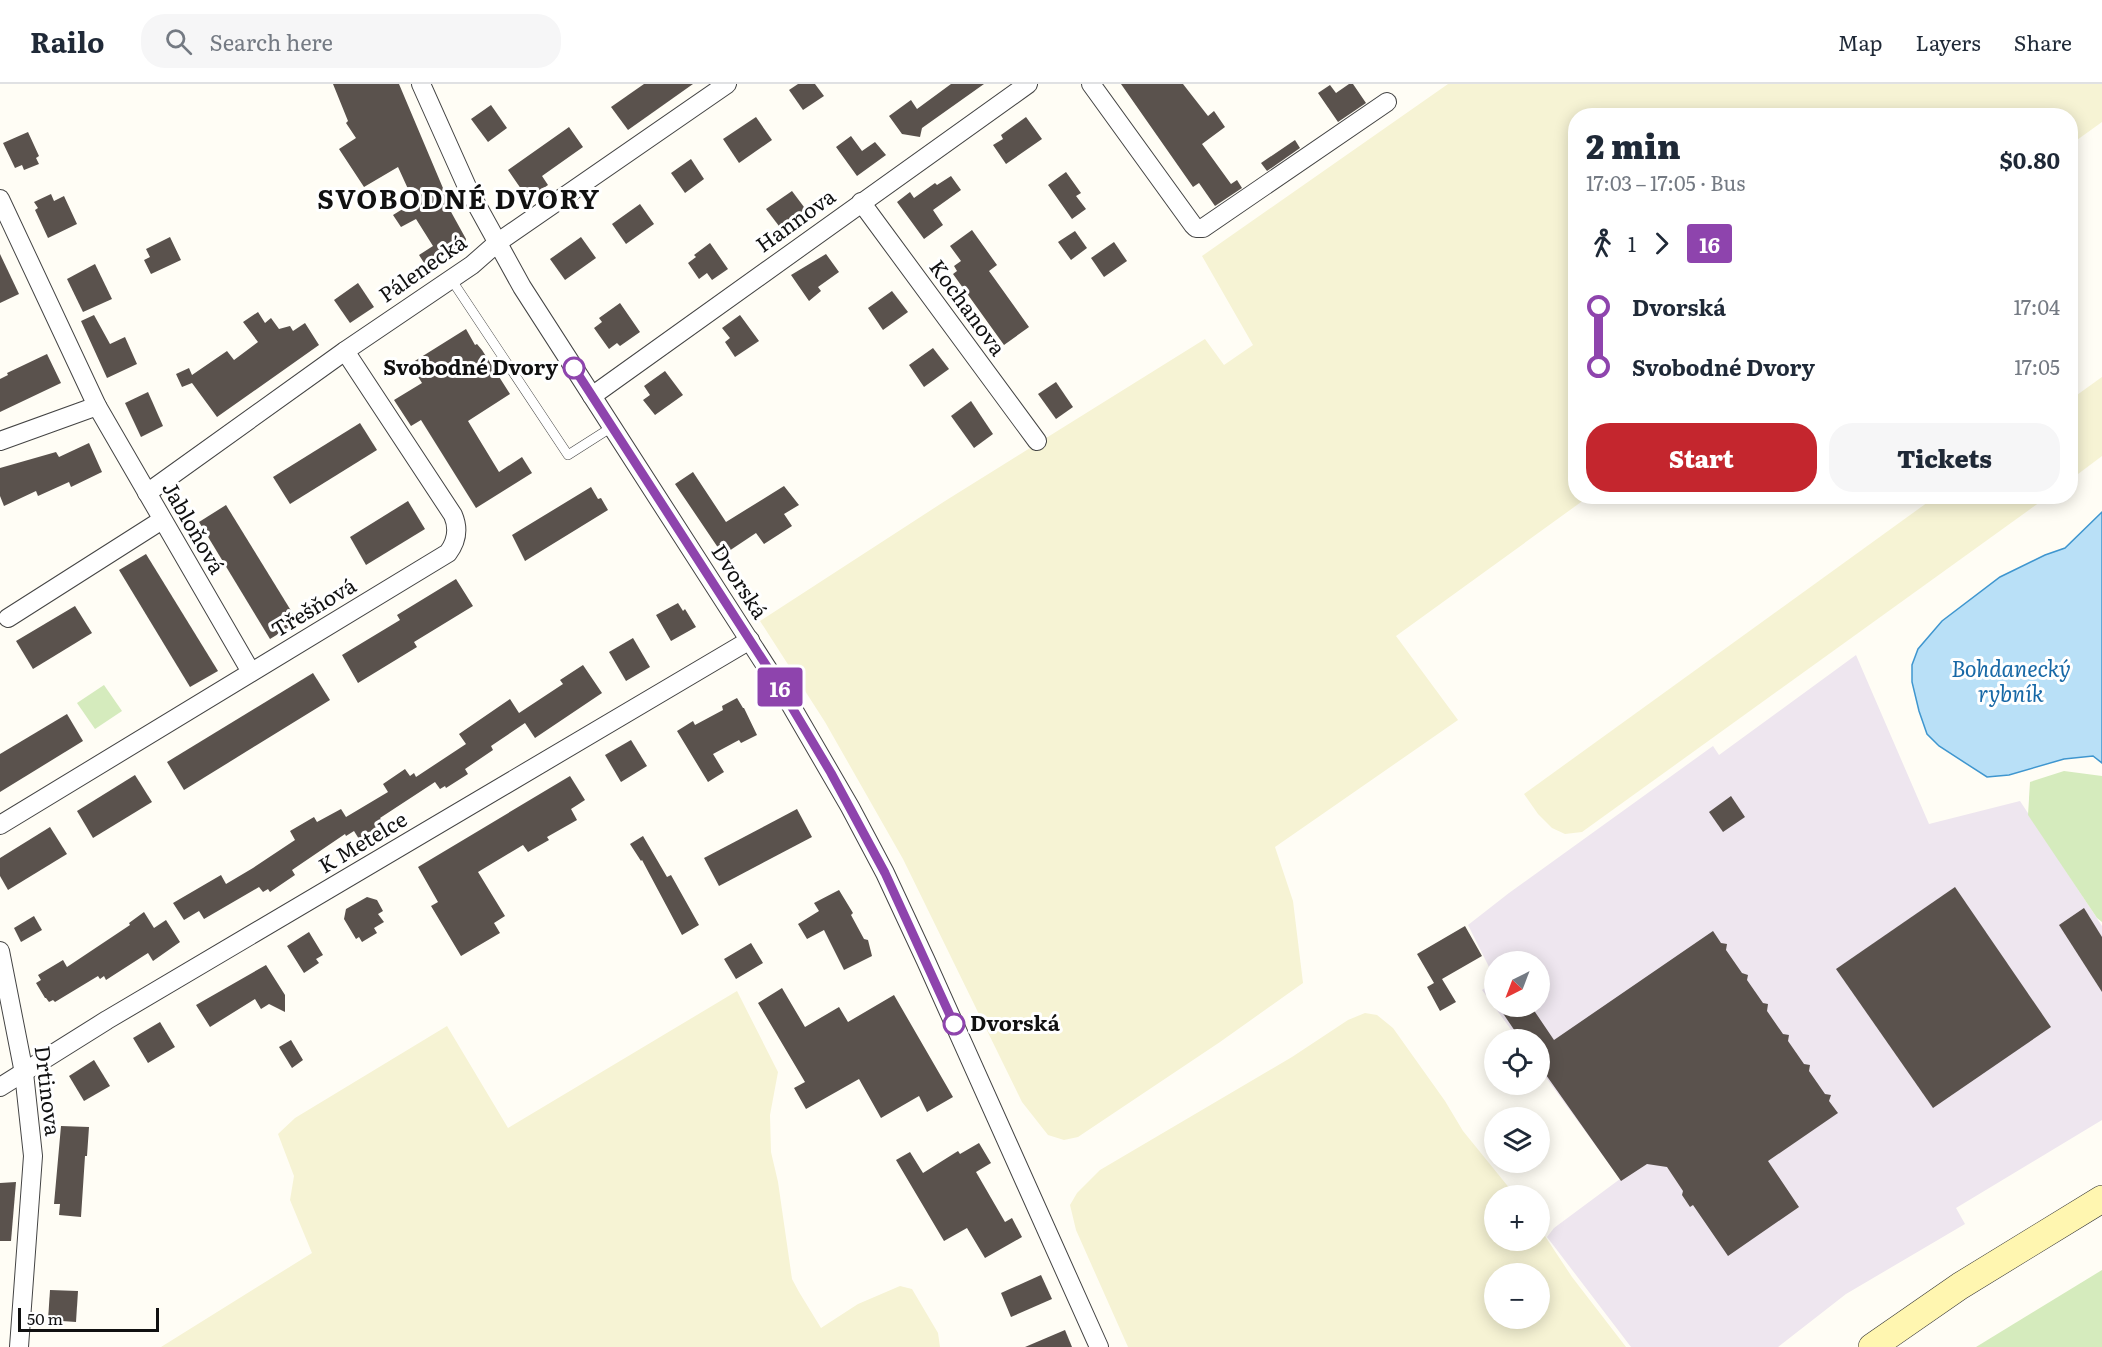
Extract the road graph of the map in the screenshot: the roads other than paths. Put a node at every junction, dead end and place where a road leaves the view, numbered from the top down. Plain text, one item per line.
1 (421, 84) edge
2 (727, 84) edge
3 (1028, 84) edge
4 (1091, 84) edge
5 (1387, 102) dead end
6 (0, 199) edge
7 (861, 202) junction
8 (7, 232) edge
9 (497, 243) junction
10 (451, 279) junction
11 (345, 351) junction
12 (592, 396) junction
13 (97, 406) junction
14 (612, 427) junction
15 (0, 441) edge
16 (1036, 441) dead end
17 (147, 493) junction
18 (162, 520) junction
19 (8, 618) dead end
20 (750, 640) junction
21 (251, 672) junction
22 (0, 825) edge
23 (0, 951) edge
24 (24, 1072) junction
25 (0, 1087) edge
26 (2102, 1199) edge
27 (1879, 1342) edge
28 (19, 1347) edge
29 (1099, 1347) edge

1 - 9 street, Dvorská
2 - 9 street, Pálenecká
3 - 7 street, Hannova
4 - 5 street
6 - 8 street, Jabloňová
7 - 12 street, Hannova
7 - 16 street, Kochanova
8 - 13 street, Jabloňová
9 - 10 street, Pálenecká
9 - 12 street, Dvorská
10 - 11 street, Pálenecká
10 - 14 lane
11 - 17 street, Pálenecká
11 - 21 street, Třešňová
12 - 14 street, Dvorská
13 - 15 street
13 - 17 street, Jabloňová
14 - 20 street, Dvorská
17 - 18 street, Jabloňová
18 - 19 street
18 - 21 street, Jabloňová
20 - 24 street, K Metelce
20 - 29 street, Dvorská
21 - 22 street, Třešňová
23 - 24 street, Drtinova
24 - 25 street, K Metelce
24 - 28 street, Drtinova
26 - 27 main road

